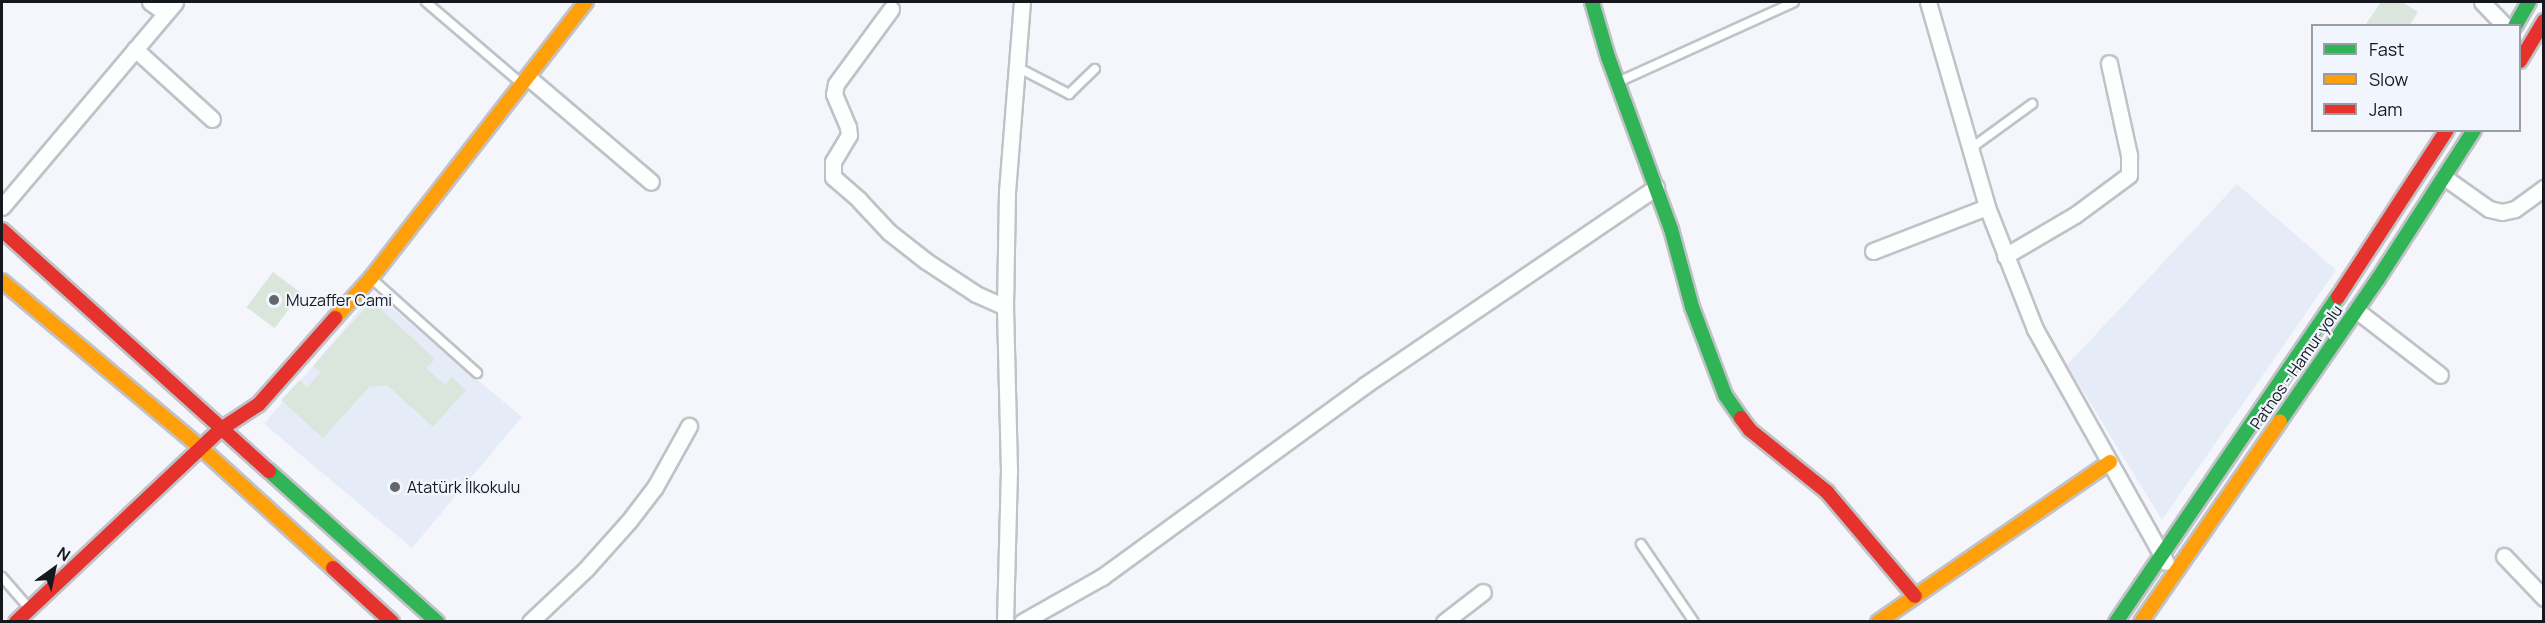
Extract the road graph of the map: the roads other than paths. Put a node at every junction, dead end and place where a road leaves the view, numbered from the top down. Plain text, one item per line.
1 (150, 2) edge
2 (426, 2) edge
3 (586, 2) edge
4 (1022, 2) edge
5 (1592, 2) edge
6 (1794, 2) edge
7 (1928, 2) edge
8 (2482, 2) edge
9 (2529, 2) edge
10 (171, 7) edge
11 (891, 9) dead end
12 (2544, 21) edge
13 (2503, 24) edge
14 (2516, 24) edge
15 (135, 49) junction
16 (2522, 50) edge
17 (2109, 63) dead end
18 (1015, 66) junction
19 (1095, 69) dead end
20 (526, 81) junction
21 (1617, 82) junction
22 (2032, 104) dead end
23 (212, 119) dead end
24 (2446, 132) edge
25 (2474, 132) edge
26 (1969, 150) junction
27 (2444, 177) junction
28 (651, 182) dead end
29 (1656, 188) junction
30 (2544, 188) edge
31 (2, 207) edge
32 (1987, 207) junction
33 (2, 230) edge
34 (1873, 251) dead end
35 (2005, 256) junction
36 (371, 278) junction
37 (2, 281) edge
38 (1005, 307) junction
39 (2356, 310) junction
40 (477, 373) dead end
41 (2440, 375) dead end
42 (689, 426) dead end
43 (221, 429) junction
44 (201, 448) junction
45 (2110, 462) junction
46 (1641, 544) dead end
47 (2162, 555) junction
48 (2504, 556) dead end
49 (2172, 573) junction
50 (2, 577) edge
51 (1483, 592) dead end
52 (1915, 596) junction
53 (2544, 598) edge
54 (29, 608) junction
55 (16, 621) edge
56 (392, 621) edge
57 (437, 621) edge
58 (530, 621) edge
59 (1005, 621) edge
60 (1022, 621) edge
61 (1444, 621) edge
62 (1694, 621) edge
63 (1878, 621) edge
64 (2116, 621) edge
65 (2141, 621) edge

1 - 10 street
2 - 20 lane
3 - 20 main road
4 - 18 street
5 - 21 main road
6 - 21 lane
7 - 26 street
8 - 13 street
9 - 14 main road
10 - 15 street
11 - 38 street
12 - 16 main road
15 - 23 street
15 - 31 street
17 - 35 street
18 - 19 lane
18 - 38 street
20 - 28 street
20 - 36 main road
21 - 29 main road
22 - 26 lane
24 - 47 main road, Patnos - Hamur yolu
25 - 27 main road, Patnos - Hamur yolu
26 - 32 street
27 - 30 street
27 - 39 main road, Patnos - Hamur yolu
29 - 52 main road
29 - 60 street
32 - 34 street
32 - 35 street
33 - 43 main road
35 - 45 street
36 - 40 lane
36 - 43 main road
37 - 44 main road
38 - 59 street
39 - 41 street
39 - 49 main road, Patnos - Hamur yolu
42 - 58 street
43 - 44 main road
43 - 57 main road
44 - 54 main road
44 - 56 main road
45 - 47 street
45 - 52 main road
46 - 62 lane
47 - 49 street
47 - 64 main road, Patnos - Hamur yolu
48 - 53 street
49 - 65 main road, Patnos - Hamur yolu
50 - 54 lane
51 - 61 street
52 - 63 main road
54 - 55 main road

